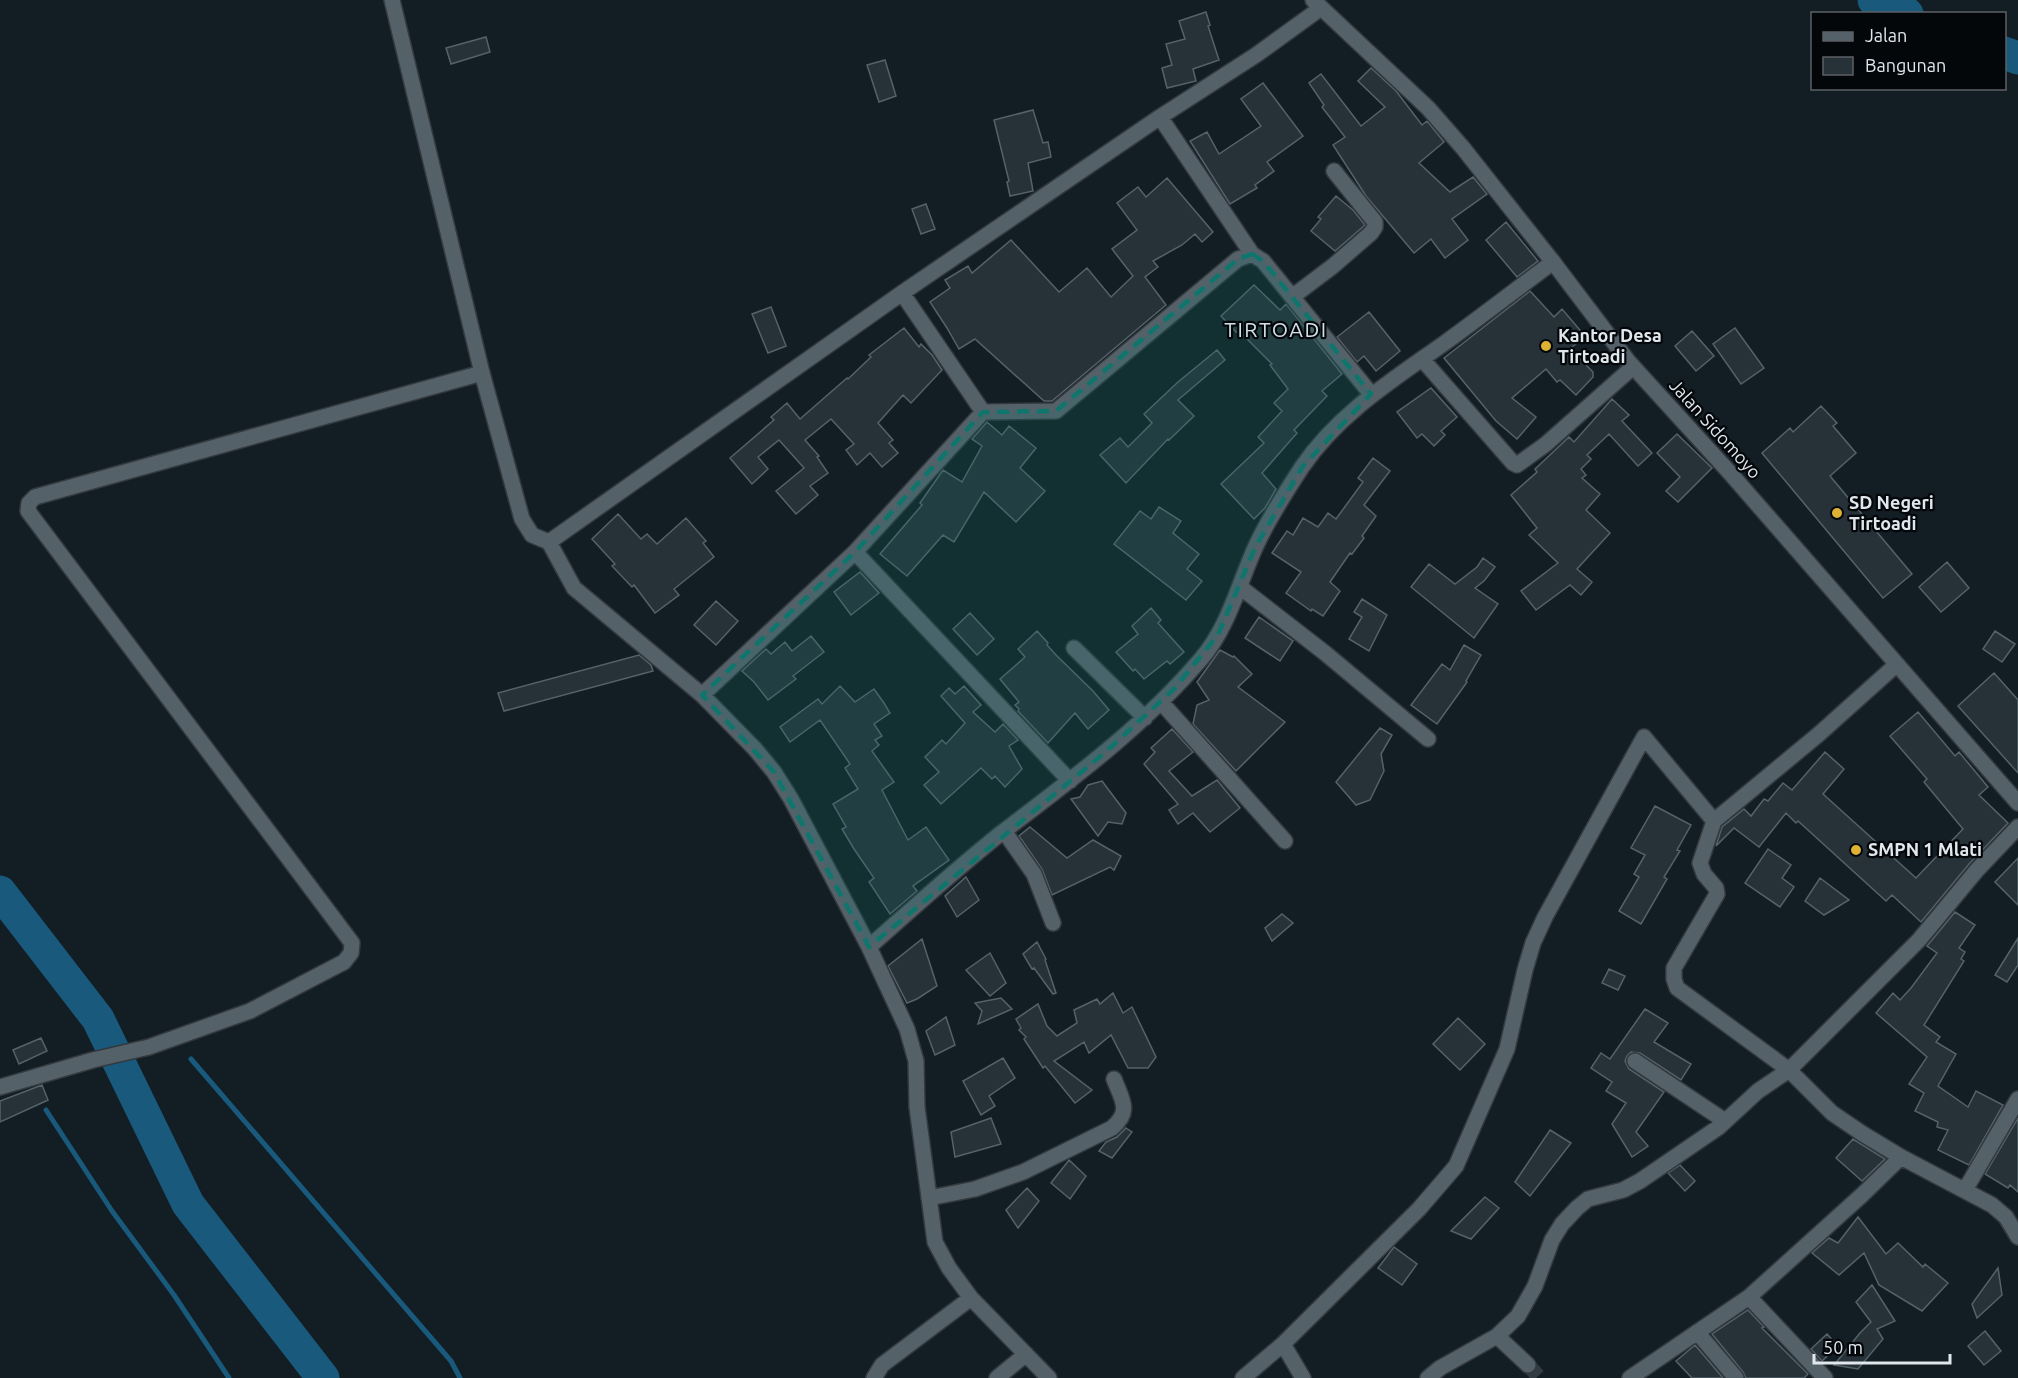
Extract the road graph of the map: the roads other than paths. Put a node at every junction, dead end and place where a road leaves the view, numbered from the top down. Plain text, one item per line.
1 (392, 0) edge
2 (1317, 4) edge
3 (1160, 117) junction
4 (1334, 171) dead end
5 (1252, 254) junction
6 (1553, 262) junction
7 (902, 293) junction
8 (1293, 297) junction
9 (1422, 359) junction
10 (1633, 367) junction
11 (482, 374) junction
12 (1371, 394) junction
13 (982, 412) junction
14 (549, 542) junction
15 (855, 552) junction
16 (1240, 587) junction
17 (1074, 648) dead end
18 (1896, 665) junction
19 (702, 695) junction
20 (1161, 702) junction
21 (1145, 718) junction
22 (1428, 739) dead end
23 (1070, 781) junction
24 (2018, 803) edge
25 (1714, 821) junction
26 (2018, 827) edge
27 (1004, 831) junction
28 (1285, 841) dead end
29 (1053, 923) dead end
30 (869, 947) junction
31 (1635, 1061) dead end
32 (1789, 1070) junction
33 (1114, 1079) dead end
34 (0, 1087) edge
35 (2018, 1100) edge
36 (1725, 1121) junction
37 (1901, 1157) junction
38 (1965, 1190) junction
39 (929, 1198) junction
40 (2018, 1237) edge
41 (1749, 1297) junction
42 (971, 1298) junction
43 (1697, 1332) junction
44 (1497, 1336) junction
45 (1283, 1344) junction
46 (1026, 1354) junction
47 (1528, 1365) tunnel mouth
48 (874, 1378) edge
49 (997, 1378) edge
50 (1049, 1378) edge
51 (1243, 1378) edge
52 (1303, 1378) edge
53 (1428, 1378) edge
54 (1630, 1378) edge
55 (1737, 1378) edge
56 (1825, 1378) edge

1 - 11 street
2 - 3 street
2 - 6 street, Jalan Sidomoyo
3 - 5 street
3 - 7 street
4 - 8 street
5 - 8 street
5 - 13 street
6 - 9 street
6 - 10 street, Jalan Sidomoyo
7 - 13 street
7 - 14 street
8 - 12 street
9 - 10 street
9 - 12 street
10 - 18 street, Jalan Sidomoyo
11 - 14 street
11 - 34 street
12 - 16 street
13 - 15 street
14 - 19 street
15 - 19 street
15 - 23 street
16 - 20 street
16 - 22 street
17 - 21 street
18 - 24 street, Jalan Sidomoyo
18 - 25 street
19 - 30 street
20 - 21 street
20 - 28 street
21 - 23 street
23 - 27 street
25 - 32 street
25 - 45 street
26 - 32 street
27 - 29 street
27 - 30 street
30 - 39 street
31 - 36 street
32 - 36 street
32 - 37 street
33 - 39 street
35 - 38 street
36 - 44 street
37 - 38 street
37 - 41 street
38 - 40 street
39 - 42 street
41 - 43 street
41 - 56 street
42 - 46 street
42 - 48 street
43 - 54 street
43 - 55 street
44 - 47 street
44 - 53 street
45 - 51 street
45 - 52 street
46 - 49 street
46 - 50 street

